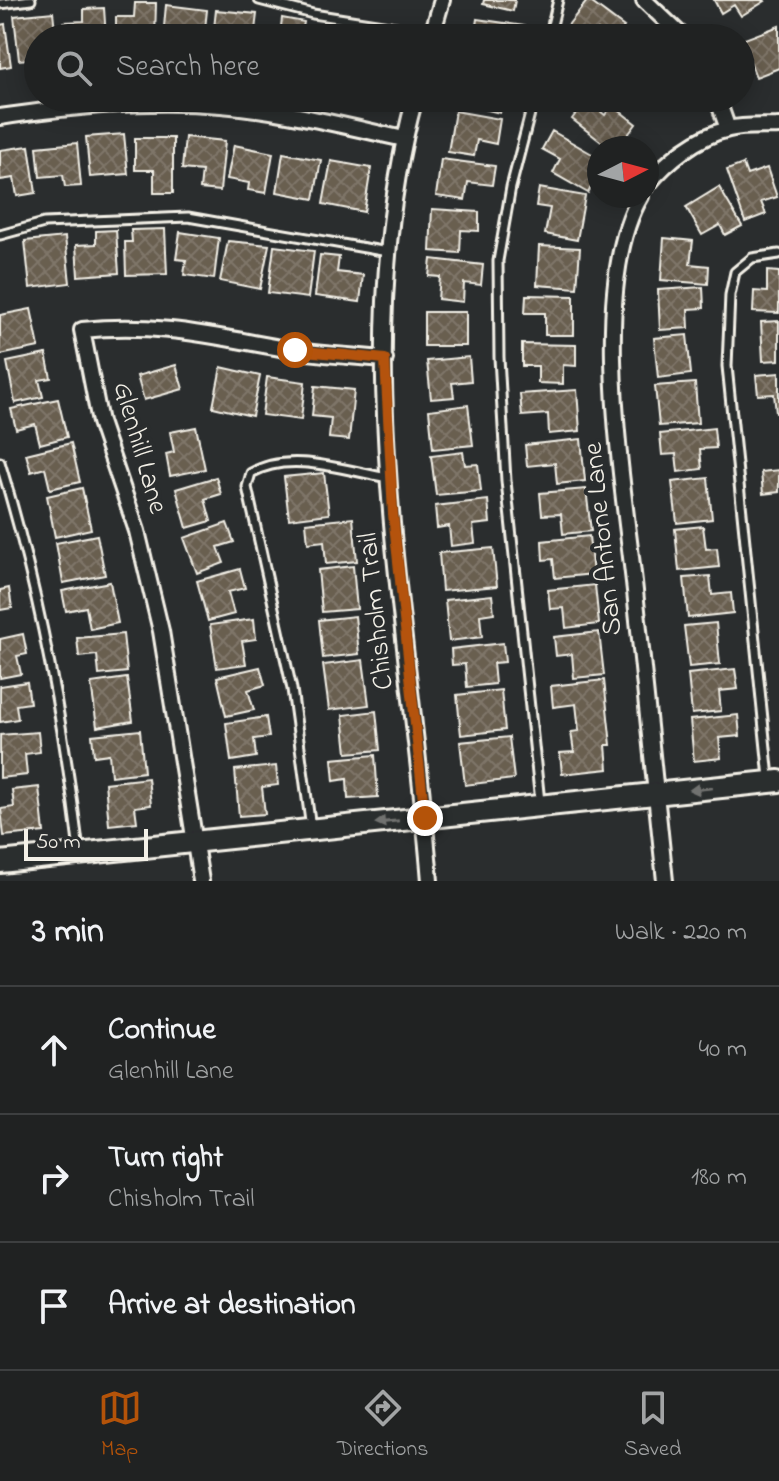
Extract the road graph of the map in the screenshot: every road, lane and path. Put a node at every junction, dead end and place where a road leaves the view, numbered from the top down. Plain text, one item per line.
1 (31, 0) edge
2 (259, 0) edge
3 (442, 0) edge
4 (558, 0) edge
5 (644, 0) edge
6 (0, 4) edge
7 (367, 24) edge
8 (435, 24) edge
9 (552, 24) edge
10 (669, 24) edge
11 (39, 112) edge
12 (266, 112) edge
13 (411, 112) edge
14 (530, 112) edge
15 (722, 112) edge
16 (0, 117) edge
17 (779, 126) edge
18 (728, 129) junction
19 (404, 139) junction
20 (659, 173) edge
21 (633, 208) edge
22 (0, 235) edge
23 (388, 252) junction
24 (779, 254) edge
25 (385, 359) junction
26 (0, 462) edge
27 (391, 479) junction
28 (774, 782) edge
29 (656, 794) junction
30 (540, 806) junction
31 (425, 818) junction
32 (311, 830) junction
33 (194, 842) junction
34 (79, 854) junction
35 (0, 862) edge
36 (201, 881) edge
37 (430, 881) edge
38 (665, 881) edge

1 - 6 lane
2 - 7 lane
3 - 8 street
4 - 9 lane
5 - 10 street
11 - 16 street
12 - 19 street
13 - 19 street, Chisholm Trail
14 - 30 lane
15 - 18 street
17 - 18 street
18 - 20 street
19 - 23 street, Chisholm Trail
21 - 29 street, San Antone Lane
22 - 23 lane
23 - 25 street, Chisholm Trail
24 - 28 lane
25 - 27 street, Chisholm Trail
25 - 33 street, Glenhill Lane
26 - 34 lane
27 - 31 street, Chisholm Trail
27 - 32 lane
28 -> 29 main road
29 - 30 main road
29 - 38 street, San Antone Lane
30 - 31 main road
31 -> 32 main road
31 - 37 street, Chisholm Trail
32 - 33 main road
33 - 34 main road
33 - 36 street, Glenhill Lane
34 - 35 main road

